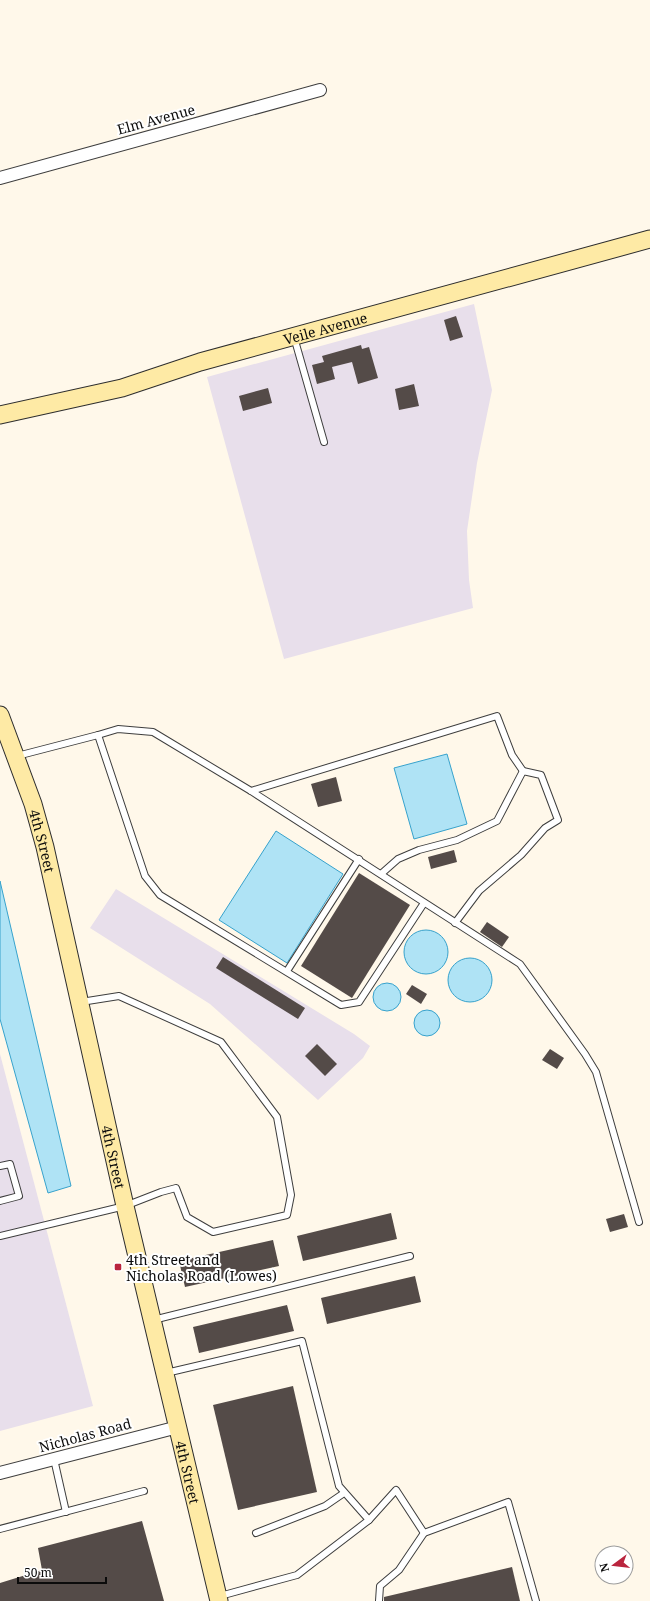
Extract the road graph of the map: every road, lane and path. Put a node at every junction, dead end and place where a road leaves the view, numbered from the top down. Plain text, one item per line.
1 (320, 90) dead end
2 (0, 178) edge
3 (650, 239) edge
4 (294, 336) junction
5 (0, 415) edge
6 (324, 442) dead end
7 (0, 715) edge
8 (98, 735) junction
9 (16, 757) junction
10 (523, 770) junction
11 (251, 791) junction
12 (359, 860) junction
13 (381, 874) junction
14 (424, 903) junction
15 (455, 923) junction
16 (287, 971) junction
17 (80, 1003) junction
18 (0, 1166) edge
19 (0, 1201) edge
20 (125, 1206) junction
21 (639, 1222) dead end
22 (0, 1234) edge
23 (410, 1256) dead end
24 (153, 1320) junction
25 (165, 1374) junction
26 (178, 1427) junction
27 (54, 1459) junction
28 (0, 1473) edge
29 (144, 1491) dead end
30 (344, 1493) junction
31 (66, 1512) junction
32 (369, 1520) junction
33 (0, 1530) edge
34 (256, 1533) dead end
35 (424, 1533) junction
36 (219, 1599) edge
37 (379, 1601) edge
38 (536, 1601) edge

1 - 2 street, Elm Avenue
3 - 4 street, Veile Avenue
4 - 5 street, Veile Avenue
4 - 6 lane
7 - 9 street, 4th Street
8 - 9 lane
8 - 11 lane
8 - 16 lane
9 - 17 street, 4th Street
10 - 11 lane
10 - 13 lane
10 - 15 lane
11 - 12 lane
12 - 13 lane
12 - 16 lane
13 - 14 lane
14 - 15 lane
14 - 16 lane
15 - 21 lane
17 - 20 street, 4th Street
17 - 20 lane
18 - 19 lane
20 - 22 lane
20 - 24 street, 4th Street
23 - 24 lane
24 - 25 street, 4th Street
25 - 26 street, 4th Street
25 - 30 lane
26 - 27 street, Nicholas Road
26 - 36 street, 4th Street
27 - 28 street, Nicholas Road
27 - 31 lane
29 - 31 lane
30 - 32 lane
30 - 34 lane
31 - 33 lane
32 - 35 lane
32 - 36 lane
35 - 37 lane
35 - 38 lane

